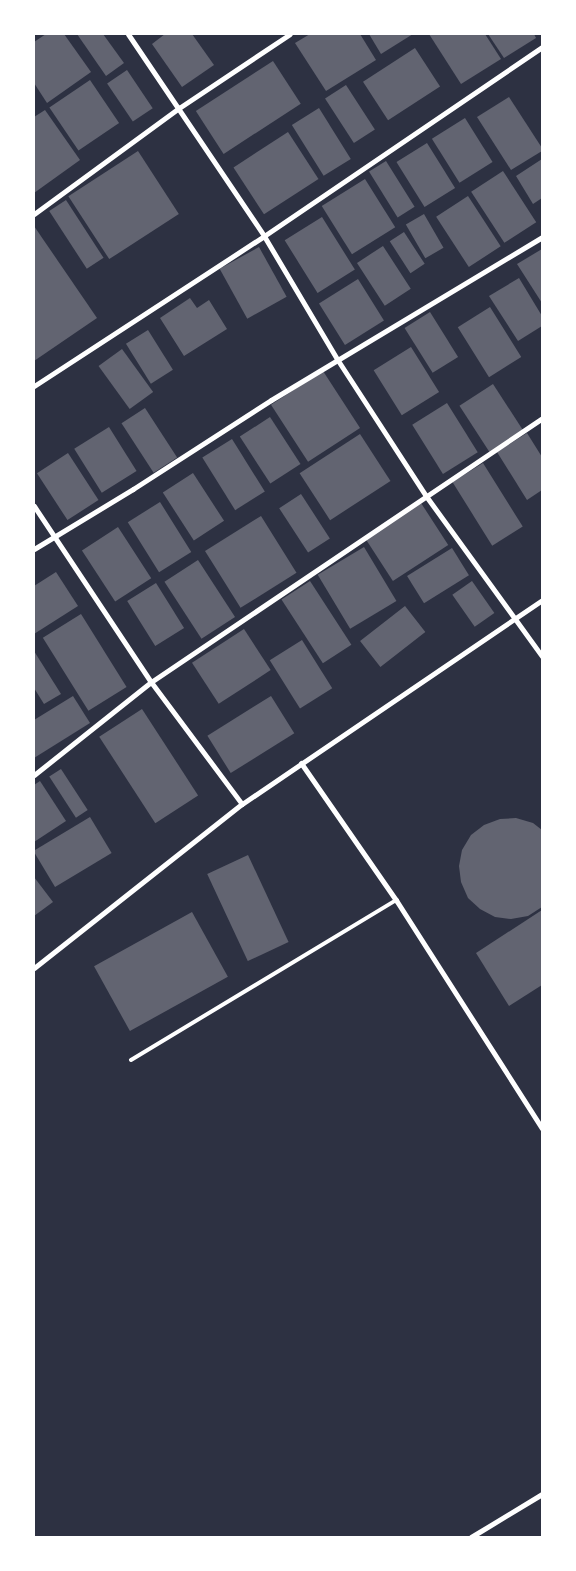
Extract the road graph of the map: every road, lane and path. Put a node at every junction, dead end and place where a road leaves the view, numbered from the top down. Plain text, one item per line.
1 (128, 34) edge
2 (290, 34) edge
3 (542, 47) edge
4 (179, 108) junction
5 (34, 214) edge
6 (264, 236) junction
7 (542, 237) edge
8 (337, 359) junction
9 (34, 386) edge
10 (542, 418) edge
11 (426, 496) junction
12 (34, 506) edge
13 (53, 537) junction
14 (34, 549) edge
15 (542, 600) edge
16 (516, 618) junction
17 (542, 656) edge
18 (151, 682) junction
19 (301, 763) junction
20 (34, 775) edge
21 (242, 804) junction
22 (396, 900) junction
23 (34, 968) edge
24 (131, 1060) dead end
25 (542, 1128) edge
26 (542, 1494) edge
27 (471, 1537) edge

1 - 4 street
2 - 4 street
3 - 6 street
4 - 5 street
4 - 6 street
6 - 8 street
6 - 9 street
7 - 8 street
8 - 11 street
8 - 13 street
10 - 11 street
11 - 16 street
11 - 18 street
12 - 13 street
13 - 14 street
13 - 18 street
15 - 16 street
16 - 17 street
16 - 19 street
18 - 20 street
18 - 21 street
19 - 21 street
19 - 22 street
21 - 23 street
22 - 24 lane
22 - 25 street
26 - 27 street

